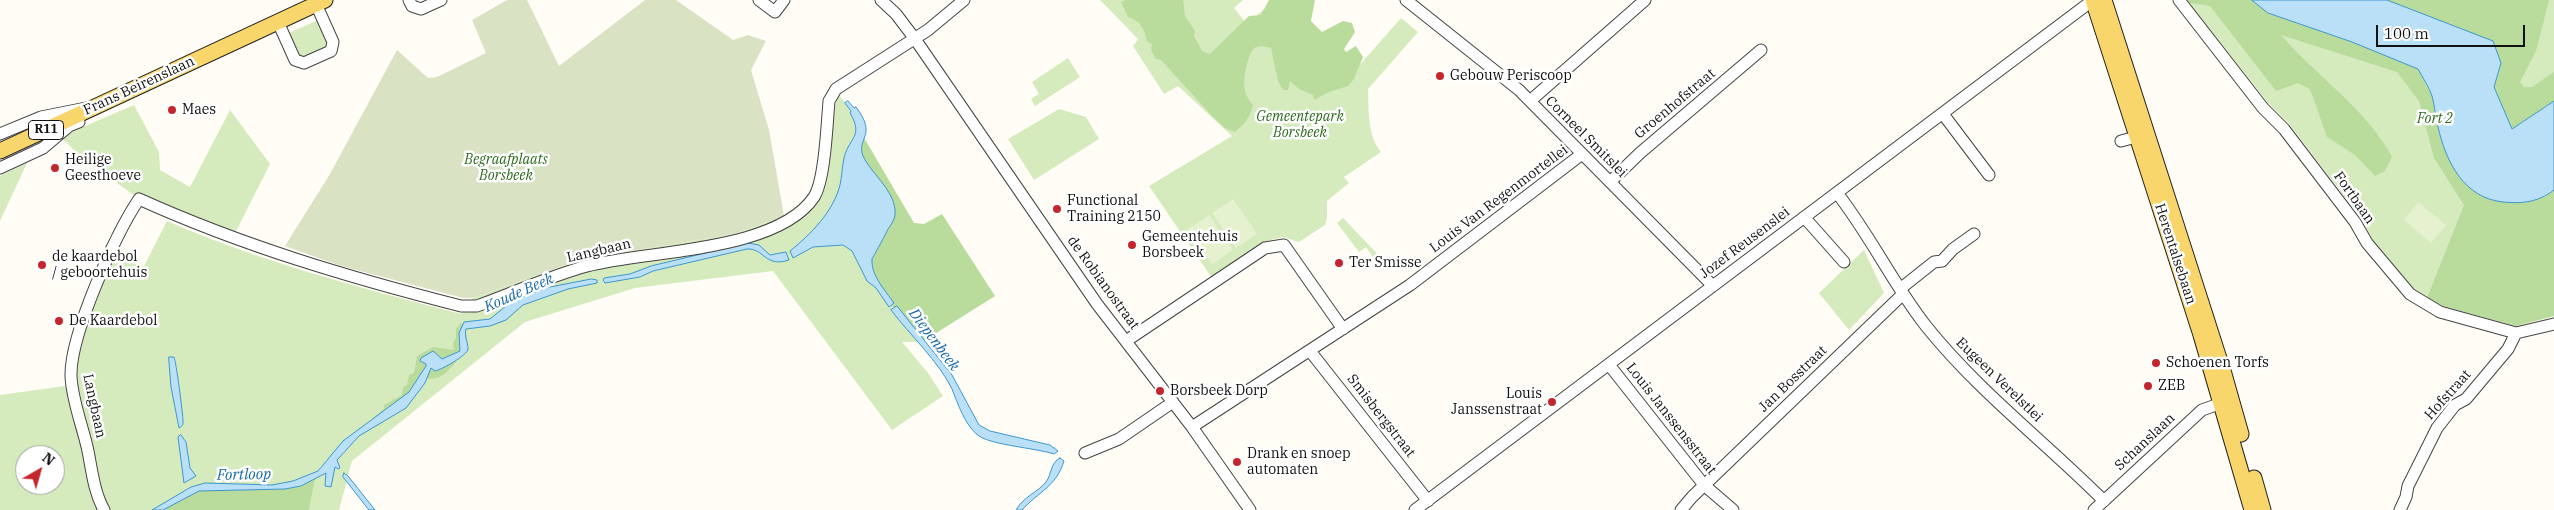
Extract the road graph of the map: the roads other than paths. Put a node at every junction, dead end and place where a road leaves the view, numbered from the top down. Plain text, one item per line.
1 (409, 0) edge
2 (441, 0) edge
3 (758, 0) edge
4 (784, 0) edge
5 (881, 0) edge
6 (964, 0) edge
7 (1406, 0) edge
8 (1645, 0) edge
9 (2179, 0) edge
10 (321, 2) edge
11 (2099, 2) edge
12 (278, 22) junction
13 (914, 39) junction
14 (1761, 50) dead end
15 (1530, 101) junction
16 (92, 108) junction
17 (1943, 114) junction
18 (0, 134) edge
19 (0, 151) edge
20 (1582, 154) junction
21 (0, 168) edge
22 (1989, 175) dead end
23 (1610, 182) junction
24 (1837, 194) junction
25 (1804, 217) junction
26 (1974, 234) dead end
27 (1844, 262) dead end
28 (1713, 286) junction
29 (1901, 292) junction
30 (2554, 324) edge
31 (1343, 329) junction
32 (2516, 333) junction
33 (1126, 341) junction
34 (1310, 351) junction
35 (1610, 366) junction
36 (1173, 402) junction
37 (2226, 402) junction
38 (1192, 427) junction
39 (1085, 453) dead end
40 (1704, 486) junction
41 (1428, 501) junction
42 (2104, 501) junction
43 (104, 510) edge
44 (1250, 510) edge
45 (1415, 510) edge
46 (1681, 510) edge
47 (1733, 510) edge
48 (2094, 510) edge
49 (2252, 510) edge
50 (2263, 510) edge
51 (2400, 510) edge

1 - 2 street
3 - 4 street
5 - 13 street, de Robianostraat
6 - 13 street
7 - 15 street, Corneel Smitslei
8 - 15 street
9 - 32 street, Fortbaan
10 - 12 main road, Frans Beirenslaan / R11
10 - 12 street, Frans Beirenslaan
11 - 17 street, Jozef Reusenslei
11 - 37 main road, Herentalsebaan
11 - 37 main road, Herentalsebaan
12 - 16 main road, Frans Beirenslaan / R11
13 - 33 street, de Robianostraat
13 - 43 street, Langbaan
14 - 23 street, Groenhofstraat
15 - 20 street, Corneel Smitslei
16 - 18 street
16 - 19 main road, Frans Beirenslaan / R11
16 - 21 street
17 - 22 street
17 - 24 street, Jozef Reusenslei
20 - 23 street, Corneel Smitslei
20 - 31 street, Louis Van Regenmortellei
23 - 28 street, Corneel Smitslei
24 - 25 street, Jozef Reusenslei
24 - 29 street, Eugeen Verelstlei
25 - 27 street
25 - 28 street, Jozef Reusenslei
26 - 29 street, Jan Bosstraat
28 - 35 street, Jozef Reusenslei
29 - 40 street, Jan Bosstraat
29 - 42 street, Eugeen Verelstlei
30 - 32 street, Fortbaan
31 - 33 street
31 - 34 street, Louis Van Regenmortellei
32 - 51 street, Hofstraat
33 - 36 street, de Robianostraat
34 - 38 street, Louis Van Regenmortellei
34 - 41 street, Smisbergstraat
35 - 40 street, Louis Janssensstraat
35 - 41 street, Jozef Reusenslei
36 - 38 street, de Robianostraat
36 - 39 street
37 - 42 street, Schanslaan
37 - 49 main road, Herentalsebaan
37 - 50 main road, Herentalsebaan
38 - 44 street, de Robianostraat
40 - 46 street, Jan Bosstraat
40 - 47 street, Louis Janssensstraat
41 - 45 street, Jozef Reusenslei
42 - 48 street, Schanslaan

